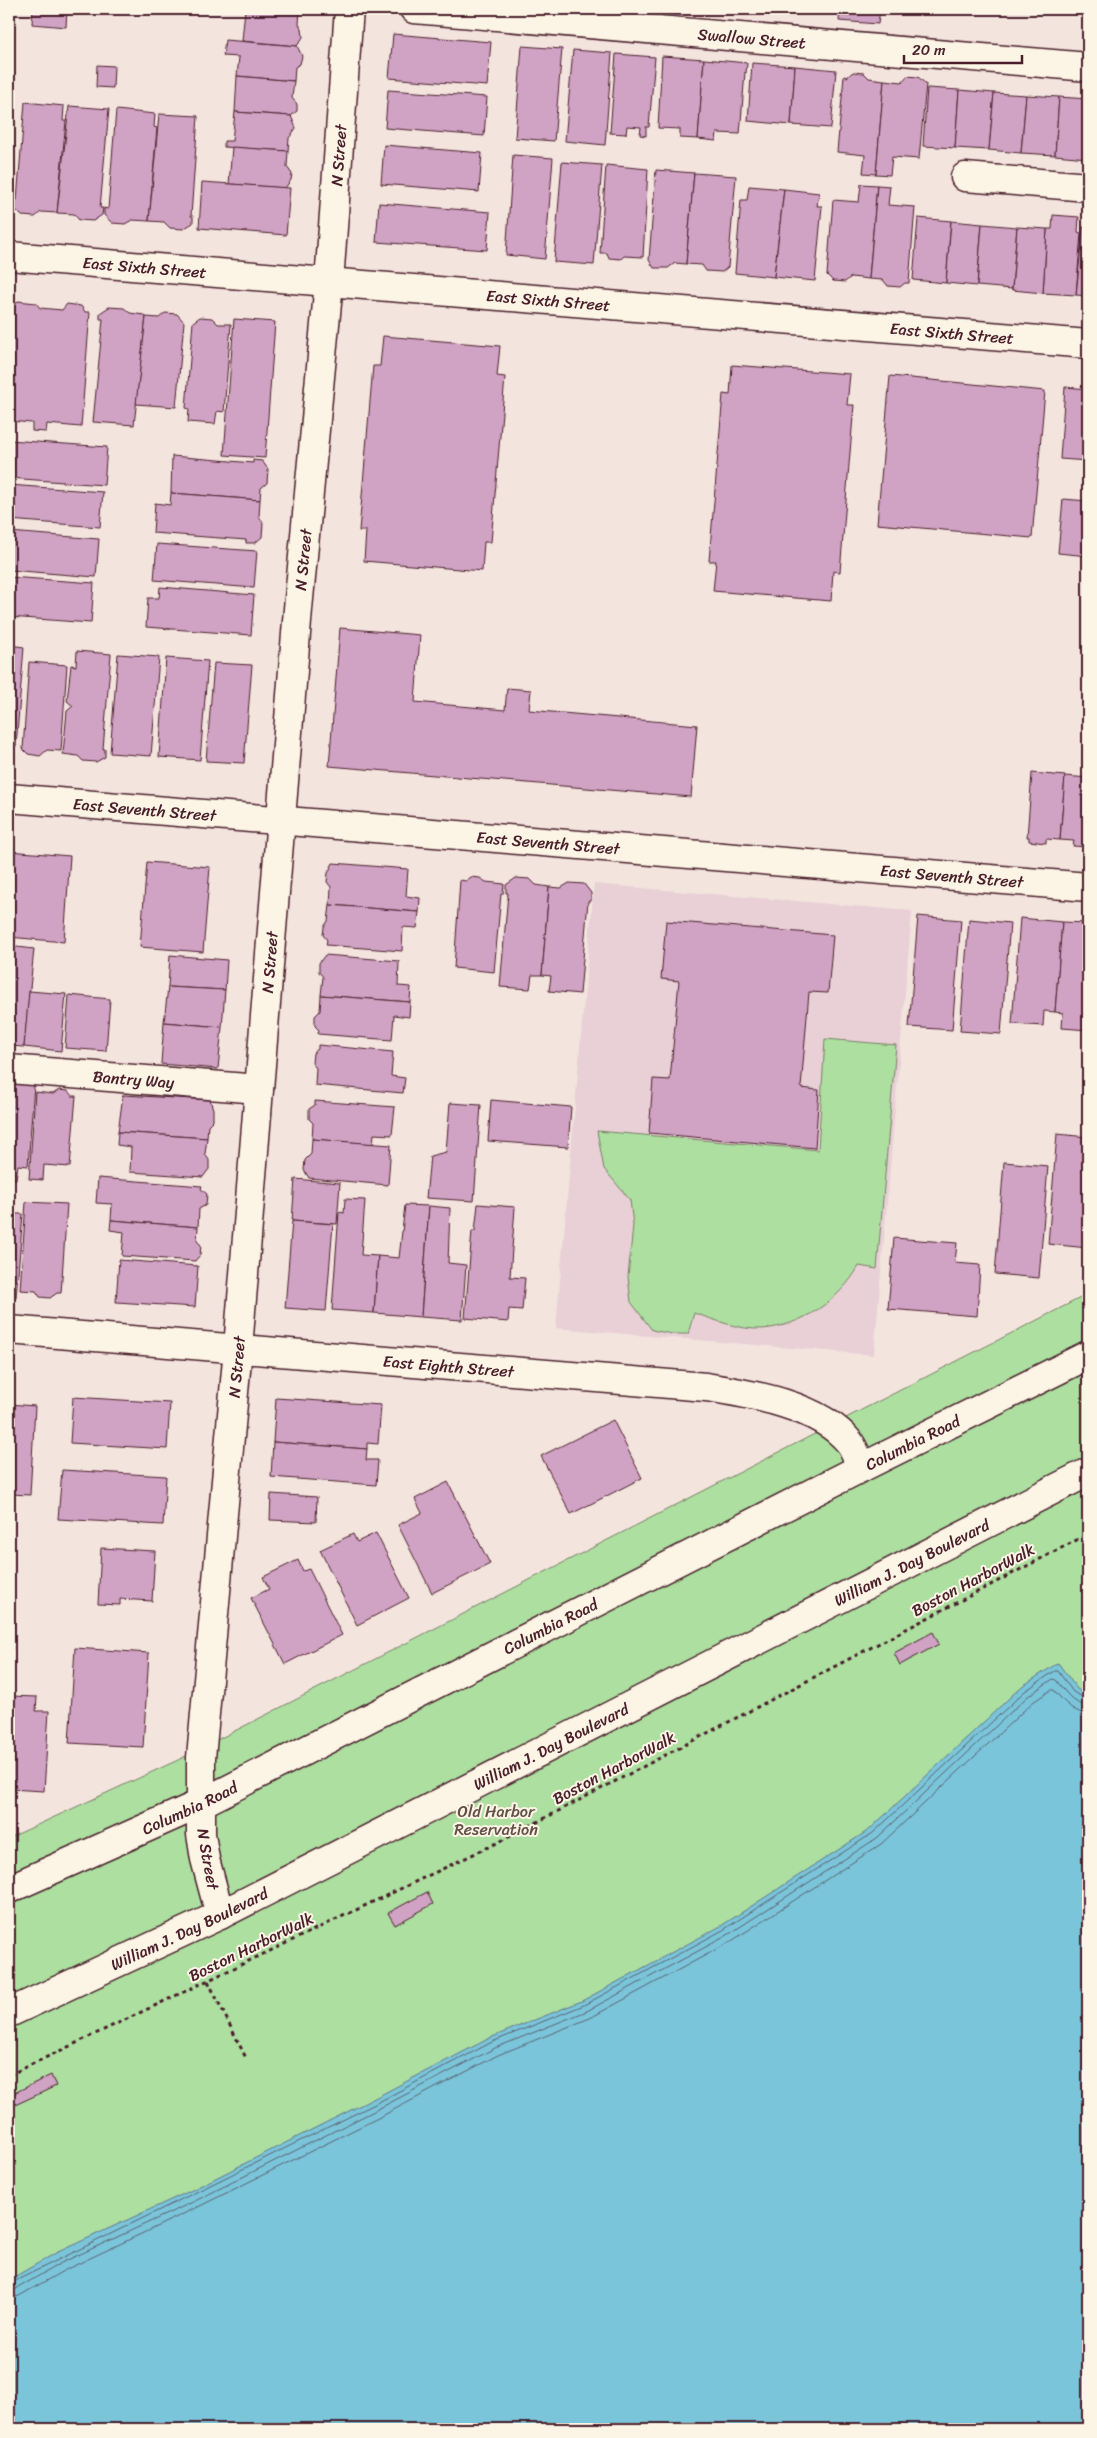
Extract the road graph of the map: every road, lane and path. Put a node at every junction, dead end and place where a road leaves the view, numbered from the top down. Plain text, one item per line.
1 (349, 9) edge
2 (414, 9) edge
3 (1088, 67) edge
4 (965, 177) dead end
5 (1088, 187) edge
6 (9, 256) edge
7 (329, 282) junction
8 (1088, 344) edge
9 (9, 798) edge
10 (281, 820) junction
11 (1088, 887) edge
12 (9, 1069) edge
13 (259, 1089) junction
14 (9, 1330) edge
15 (238, 1348) junction
16 (1088, 1355) edge
17 (861, 1468) junction
18 (1088, 1472) edge
19 (1088, 1534) edge
20 (200, 1804) junction
21 (9, 1890) edge
22 (220, 1915) junction
23 (208, 1981) junction
24 (9, 2013) edge
25 (246, 2058) dead end
26 (9, 2075) edge

1 - 7 street, N Street
2 - 3 street, Swallow Street
4 - 5 street
6 - 7 street, East Sixth Street
7 - 8 street, East Sixth Street
7 - 10 street, N Street
9 - 10 street, East Seventh Street
10 - 11 street, East Seventh Street
10 - 13 street, N Street
12 - 13 street, Bantry Way
13 - 15 street, N Street
14 - 15 street, East Eighth Street
15 - 17 street, East Eighth Street
15 - 20 street, N Street
16 - 17 street, Columbia Road
17 - 20 street, Columbia Road
18 - 22 street, William J. Day Boulevard
19 - 23 path, Boston HarborWalk
20 - 21 street, Columbia Road
20 - 22 street, N Street
22 - 24 street, William J. Day Boulevard
23 - 25 path
23 - 26 path, Boston HarborWalk

